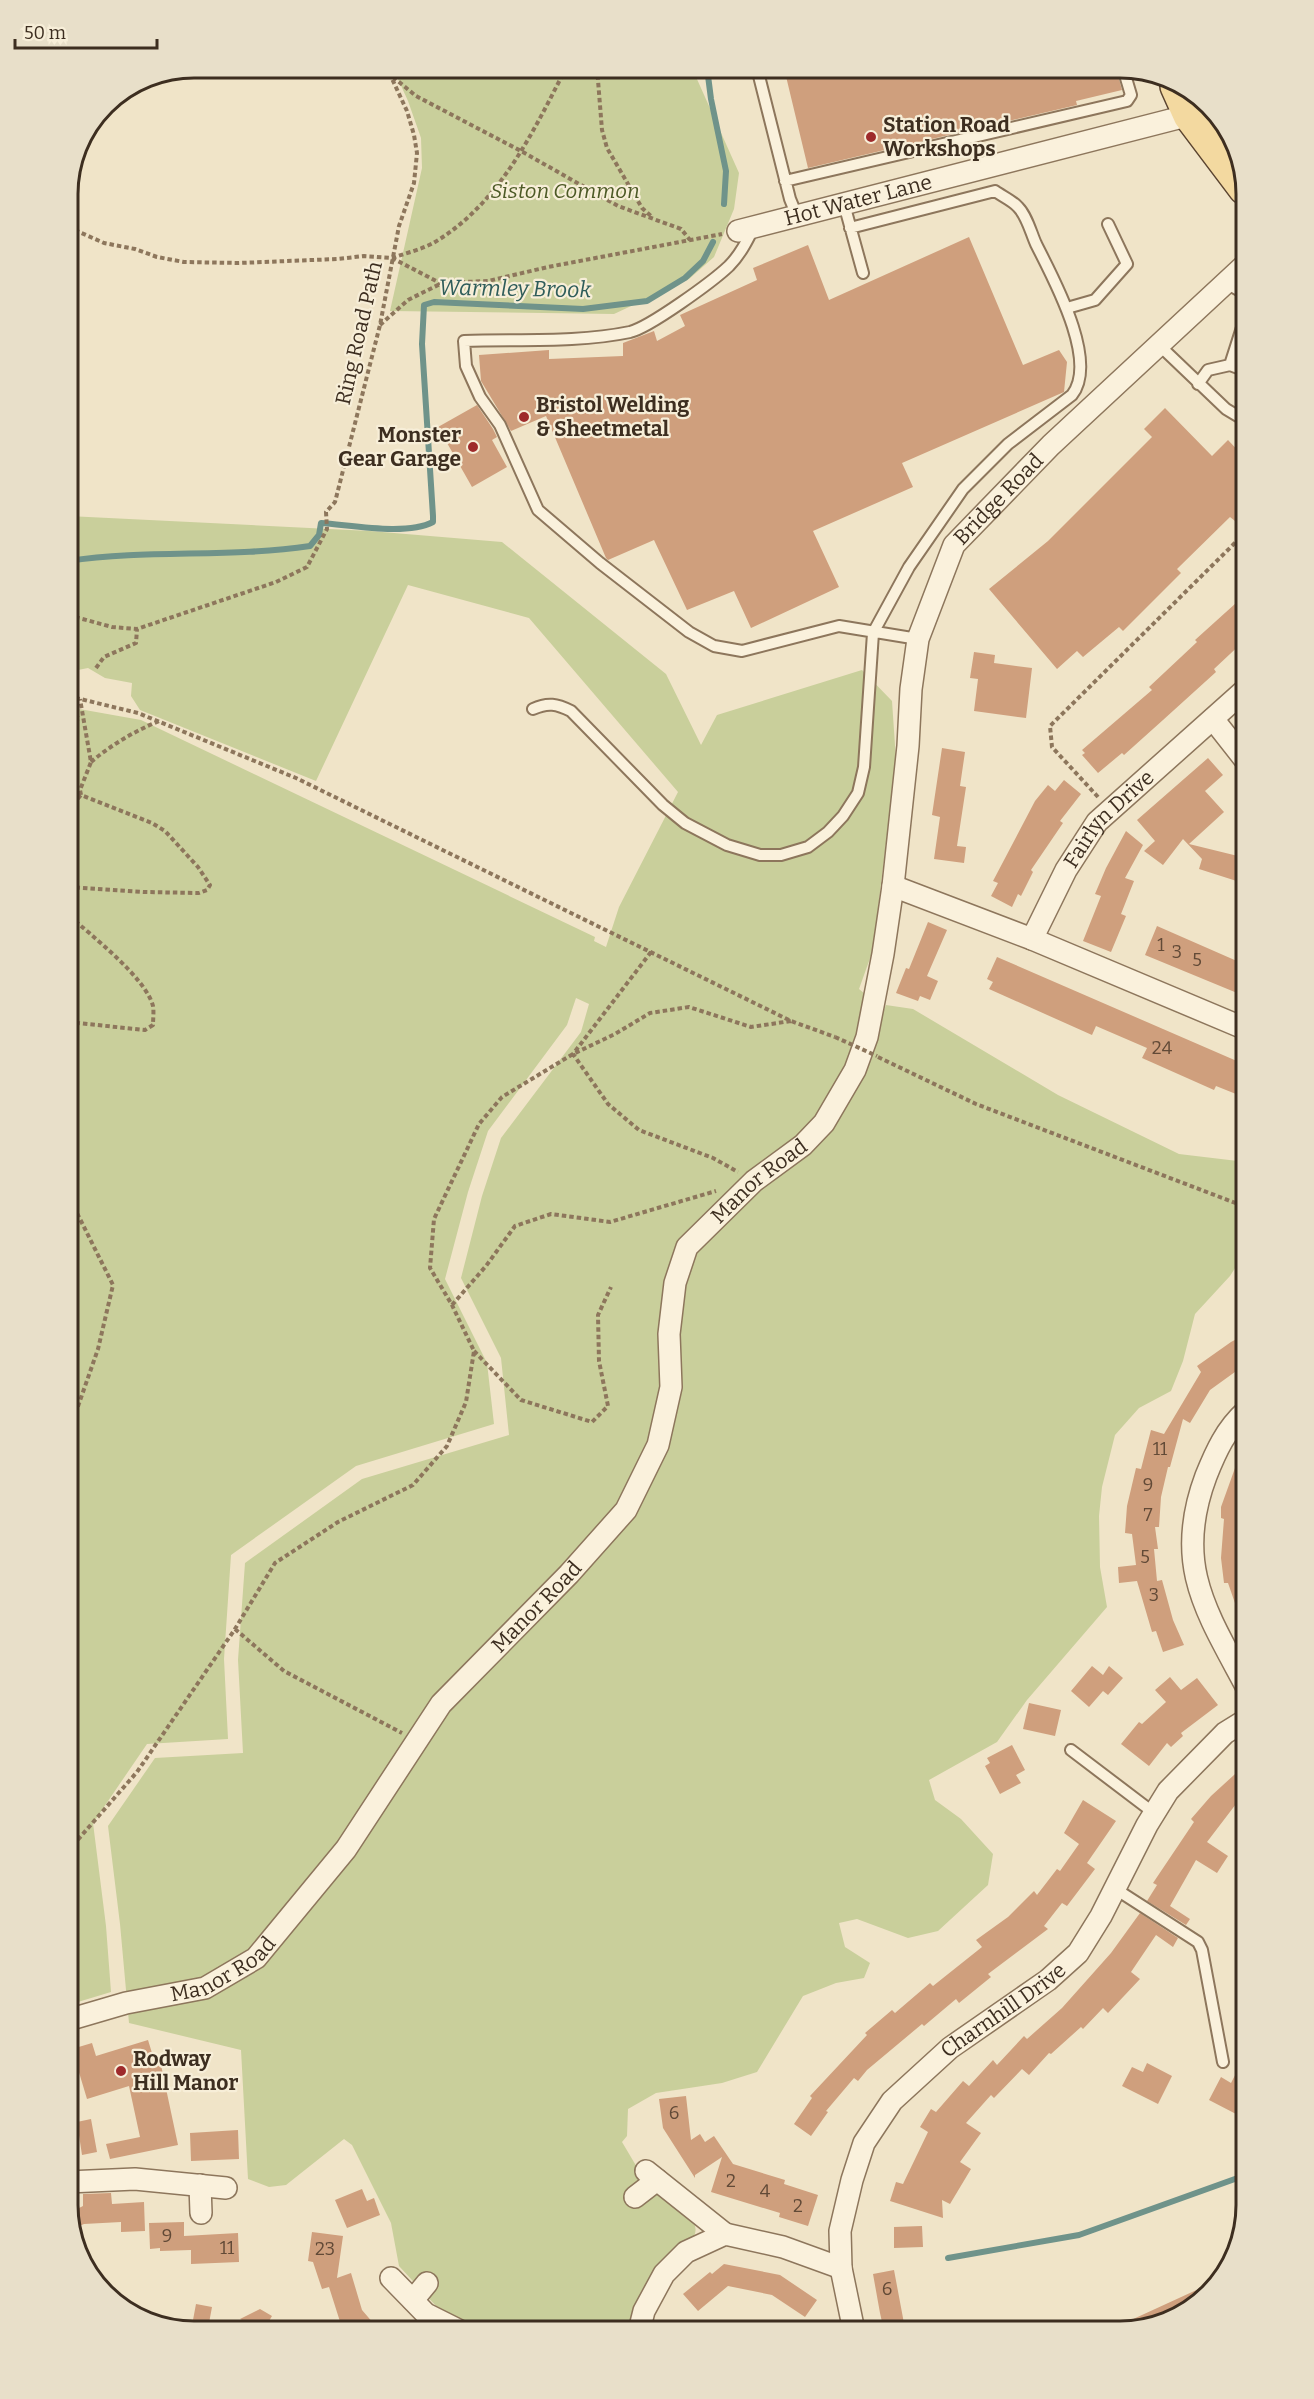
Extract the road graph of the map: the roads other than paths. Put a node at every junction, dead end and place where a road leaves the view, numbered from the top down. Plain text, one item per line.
1 (759, 78) edge
2 (1126, 78) edge
3 (1182, 96) edge
4 (1190, 115) junction
5 (1234, 174) edge
6 (785, 181) junction
7 (844, 204) junction
8 (797, 216) junction
9 (1108, 224) dead end
10 (850, 228) junction
11 (746, 229) joint
12 (863, 273) dead end
13 (1236, 274) edge
14 (1226, 283) junction
15 (1236, 288) edge
16 (1067, 308) junction
17 (1159, 345) junction
18 (1236, 346) edge
19 (1230, 365) junction
20 (1236, 367) edge
21 (1198, 384) junction
22 (1236, 415) edge
23 (873, 633) junction
24 (918, 639) junction
25 (1236, 698) edge
26 (533, 709) dead end
27 (1213, 719) junction
28 (1236, 748) edge
29 (893, 886) junction
30 (1032, 939) junction
31 (1236, 1025) edge
32 (1236, 1420) edge
33 (1236, 1668) edge
34 (1236, 1726) edge
35 (1071, 1750) dead end
36 (1154, 1814) junction
37 (1114, 1888) junction
38 (78, 2017) edge
39 (1222, 2061) dead end
40 (78, 2182) edge
41 (200, 2185) junction
42 (226, 2188) dead end
43 (635, 2197) dead end
44 (201, 2213) dead end
45 (725, 2234) junction
46 (841, 2268) junction
47 (391, 2278) dead end
48 (427, 2283) dead end
49 (412, 2300) junction
50 (440, 2321) edge
51 (642, 2321) edge
52 (852, 2321) edge

1 - 6 lane
2 - 6 lane
3 - 4 main road
4 - 5 main road
4 - 7 street, Hot Water Lane
6 - 8 lane
7 - 8 street, Hot Water Lane
7 - 10 lane
8 - 11 street, Hot Water Lane
9 - 16 lane
10 - 12 lane
10 - 16 lane
11 - 23 lane
13 - 14 street, Bridge Road
14 - 15 lane
14 - 17 street, Bridge Road
16 - 23 lane
17 - 21 lane
17 - 24 street, Bridge Road
18 - 19 lane
19 - 20 lane
19 - 21 lane
21 - 22 lane
23 - 24 lane
23 - 26 lane
24 - 29 street, Bridge Road
25 - 27 street, Fairlyn Drive
27 - 28 street
27 - 30 street, Fairlyn Drive
29 - 30 street
29 - 38 street, Manor Road
30 - 31 street
32 - 33 street
34 - 36 street, Charnhill Drive
35 - 36 lane
36 - 37 street, Charnhill Drive
37 - 39 lane
37 - 46 street, Charnhill Drive
40 - 41 street
41 - 42 street
41 - 44 street
43 - 45 street
45 - 46 street
45 - 51 street
46 - 52 street, Charnhill Drive
47 - 49 street
48 - 49 street
49 - 50 street

